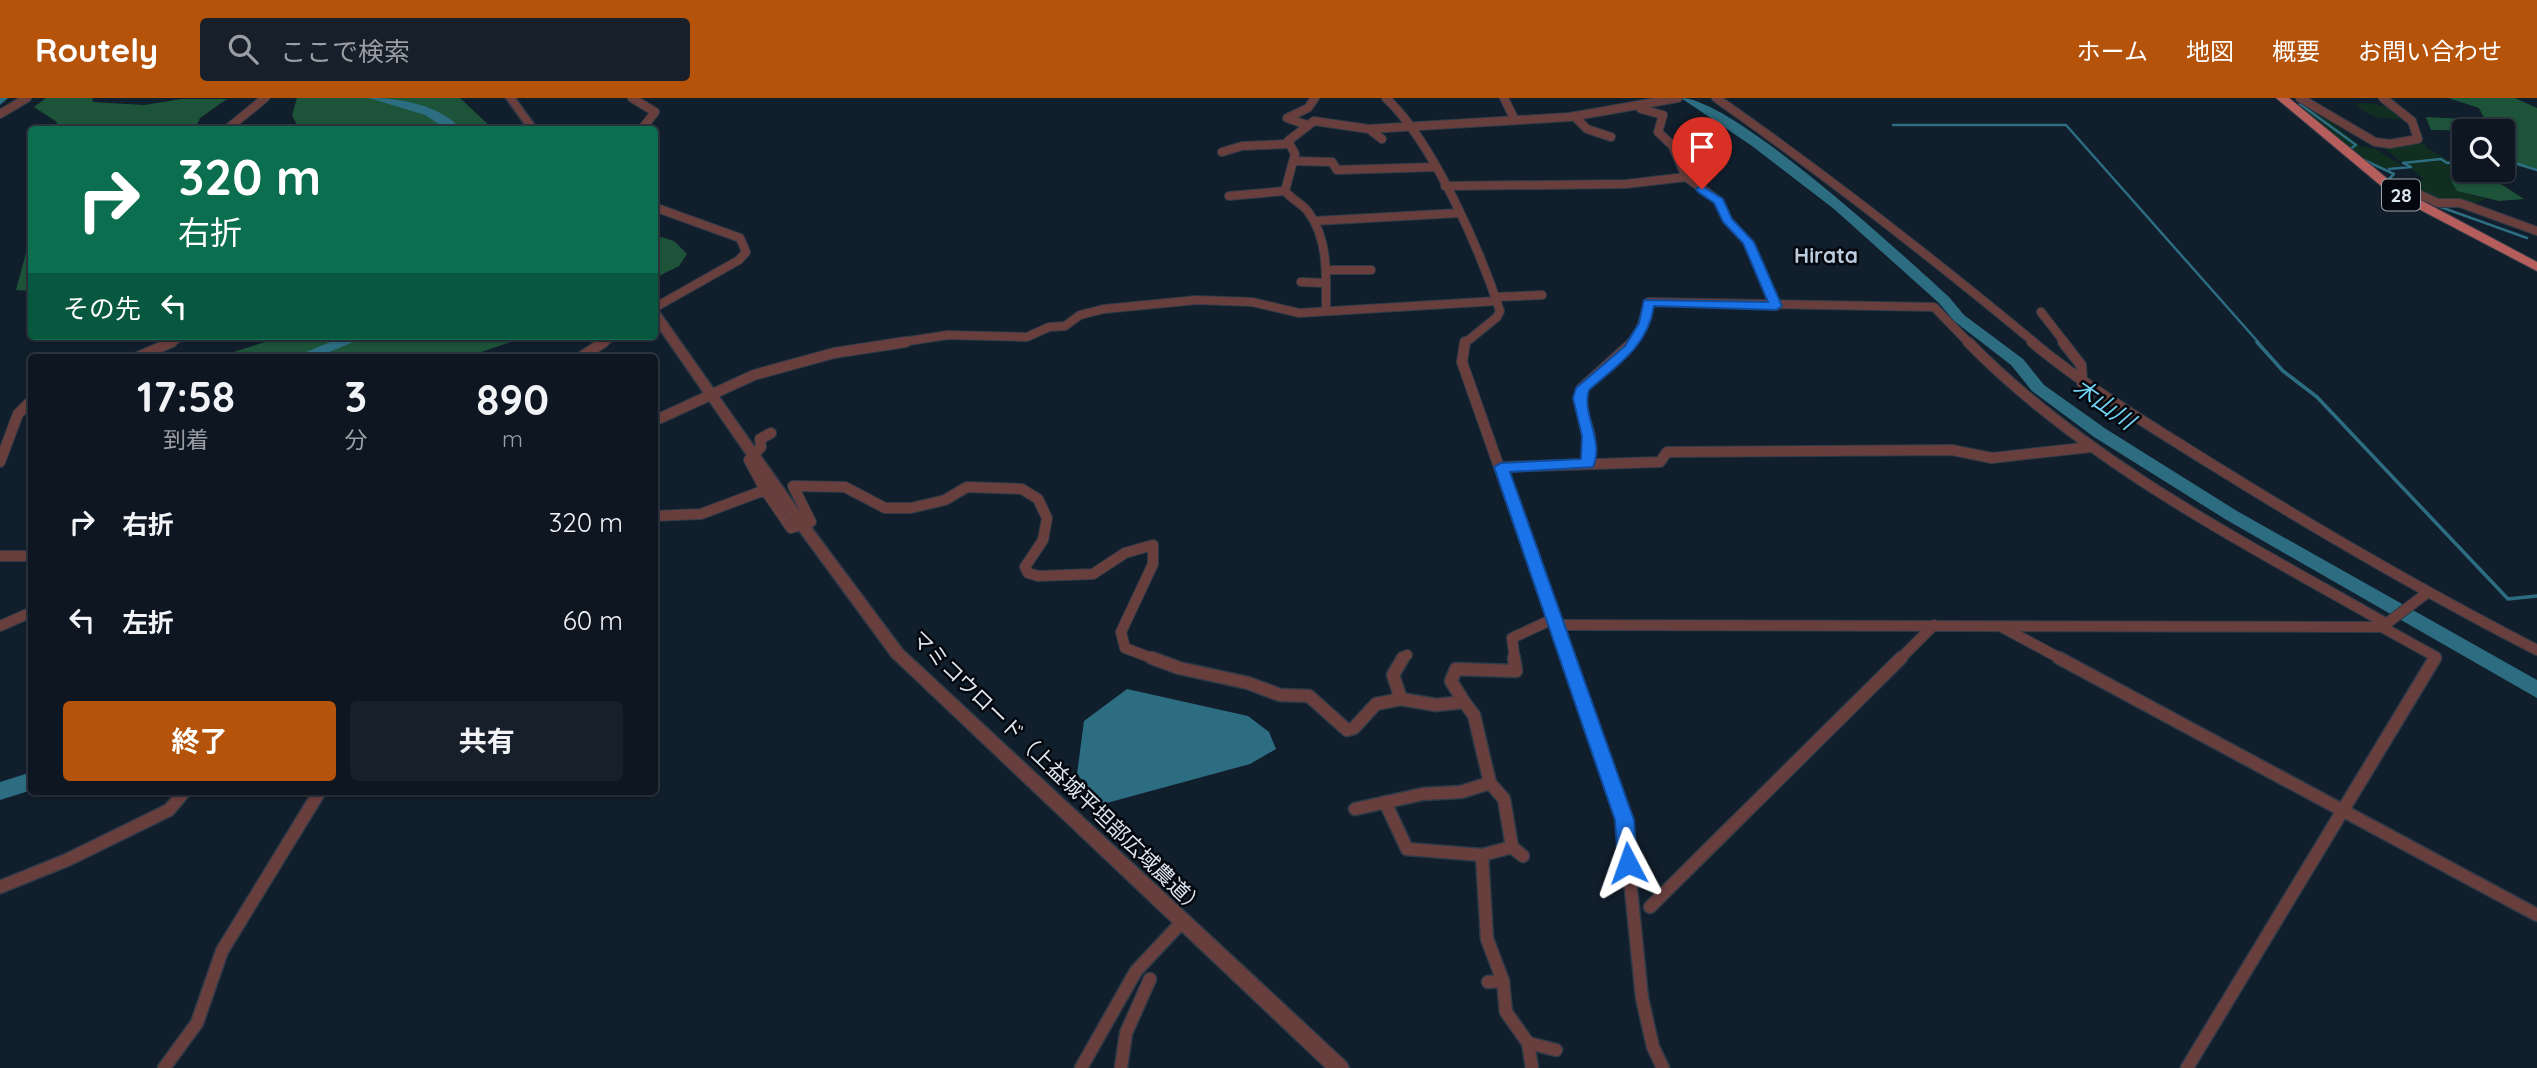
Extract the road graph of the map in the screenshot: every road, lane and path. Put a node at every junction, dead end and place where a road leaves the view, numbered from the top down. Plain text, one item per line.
1 (27, 98) edge
2 (265, 98) edge
3 (510, 98) edge
4 (632, 98) edge
5 (1315, 98) edge
6 (1386, 98) edge
7 (1504, 98) edge
8 (1637, 98) edge
9 (1678, 98) edge
10 (1716, 98) edge
11 (2282, 98) edge
12 (2300, 98) edge
13 (2383, 98) edge
14 (1649, 105) junction
15 (1628, 109) junction
16 (0, 114) edge
17 (1574, 116) junction
18 (1516, 120) junction
19 (1307, 125) junction
20 (1413, 125) junction
21 (231, 126) edge
22 (531, 126) edge
23 (644, 126) edge
24 (1369, 129) junction
25 (1611, 137) dead end
26 (1382, 139) dead end
27 (1288, 144) junction
28 (1222, 152) dead end
29 (1294, 161) junction
30 (1436, 167) junction
31 (1686, 177) junction
32 (1445, 186) junction
33 (2391, 189) junction
34 (1285, 191) junction
35 (1229, 197) dead end
36 (658, 208) edge
37 (1361, 209) dead end
38 (1459, 213) junction
39 (1364, 220) junction
40 (1315, 221) junction
41 (2537, 231) edge
42 (2537, 267) edge
43 (1327, 270) junction
44 (1371, 270) dead end
45 (1301, 282) dead end
46 (1325, 283) junction
47 (1542, 295) dead end
48 (1496, 299) junction
49 (1776, 306) junction
50 (658, 307) edge
51 (1326, 310) junction
52 (2041, 312) dead end
53 (658, 316) edge
54 (175, 340) edge
55 (607, 340) edge
56 (145, 354) edge
57 (586, 354) edge
58 (2082, 383) junction
59 (710, 394) junction
60 (28, 404) edge
61 (658, 419) edge
62 (771, 433) dead end
63 (2091, 447) junction
64 (753, 455) junction
65 (0, 462) edge
66 (1588, 464) junction
67 (1501, 467) junction
68 (765, 490) junction
69 (658, 516) edge
70 (803, 526) junction
71 (0, 556) edge
72 (28, 556) edge
73 (2271, 558) junction
74 (2262, 566) dead end
75 (2427, 593) junction
76 (28, 614) edge
77 (1554, 622) junction
78 (1934, 625) junction
79 (1998, 625) junction
80 (0, 626) edge
81 (2384, 626) junction
82 (2537, 650) edge
83 (1407, 655) dead end
84 (1401, 699) junction
85 (1464, 702) junction
86 (1490, 783) junction
87 (182, 795) edge
88 (318, 795) edge
89 (1385, 802) junction
90 (1355, 809) dead end
91 (2345, 813) junction
92 (1512, 847) junction
93 (1482, 855) junction
94 (1523, 856) dead end
95 (0, 887) edge
96 (1650, 907) dead end
97 (2537, 915) edge
98 (1182, 922) junction
99 (1150, 979) dead end
100 (1528, 1043) junction
101 (1556, 1050) dead end
102 (164, 1068) edge
103 (1082, 1068) edge
104 (1121, 1068) edge
105 (1339, 1068) edge
106 (1532, 1068) edge
107 (1664, 1068) edge
108 (2187, 1068) edge

1 - 16 street
2 - 21 street
3 - 22 street
4 - 23 street
5 - 19 street
6 - 20 street
7 - 18 street
8 - 14 street
9 - 14 street
10 - 58 street
11 - 33 main road, 28
12 - 13 street
14 - 15 street
15 - 17 street
15 - 31 street
17 - 18 street
17 - 25 street
18 - 20 street
19 - 24 street
19 - 27 street
20 - 24 street
20 - 30 street
24 - 26 street
27 - 28 street
27 - 29 street
29 - 30 street
29 - 34 street
30 - 32 street
31 - 32 street
31 - 49 street
32 - 38 street
33 - 41 street
33 - 42 main road, 28
34 - 35 street
34 - 40 street
36 - 50 street
37 - 39 street
38 - 39 street
38 - 48 street
39 - 40 street
40 - 43 street
43 - 44 street
43 - 46 street
45 - 46 street
46 - 51 street
47 - 48 street
48 - 51 street
48 - 67 street
49 - 63 street
49 - 66 street
51 - 59 street
52 - 58 street
53 - 59 street, マミコウロード（上益城平坦部広域農道）
54 - 56 street
55 - 57 street
58 - 75 street
59 - 61 street
59 - 64 street, マミコウロード（上益城平坦部広域農道）
60 - 65 street
62 - 64 street
63 - 66 street
63 - 73 street
64 - 68 street
64 - 70 street, マミコウロード（上益城平坦部広域農道）
66 - 67 street
67 - 77 street
68 - 69 street
68 - 70 street
70 - 84 street
70 - 98 street, マミコウロード（上益城平坦部広域農道）
71 - 72 street
73 - 74 street
73 - 81 street
75 - 81 street
75 - 82 street
76 - 80 street
77 - 78 street
77 - 85 street
77 - 107 street
78 - 79 street
78 - 96 street
79 - 81 street
79 - 91 street
81 - 91 street
83 - 84 street
84 - 85 street
85 - 86 street
86 - 89 street
86 - 92 street
87 - 95 street
88 - 102 street
89 - 90 street
89 - 93 street
91 - 97 street
91 - 108 street
92 - 93 street
92 - 94 street
93 - 100 street
98 - 103 street
98 - 105 street, マミコウロード（上益城平坦部広域農道）
99 - 104 street
100 - 101 street
100 - 106 street

